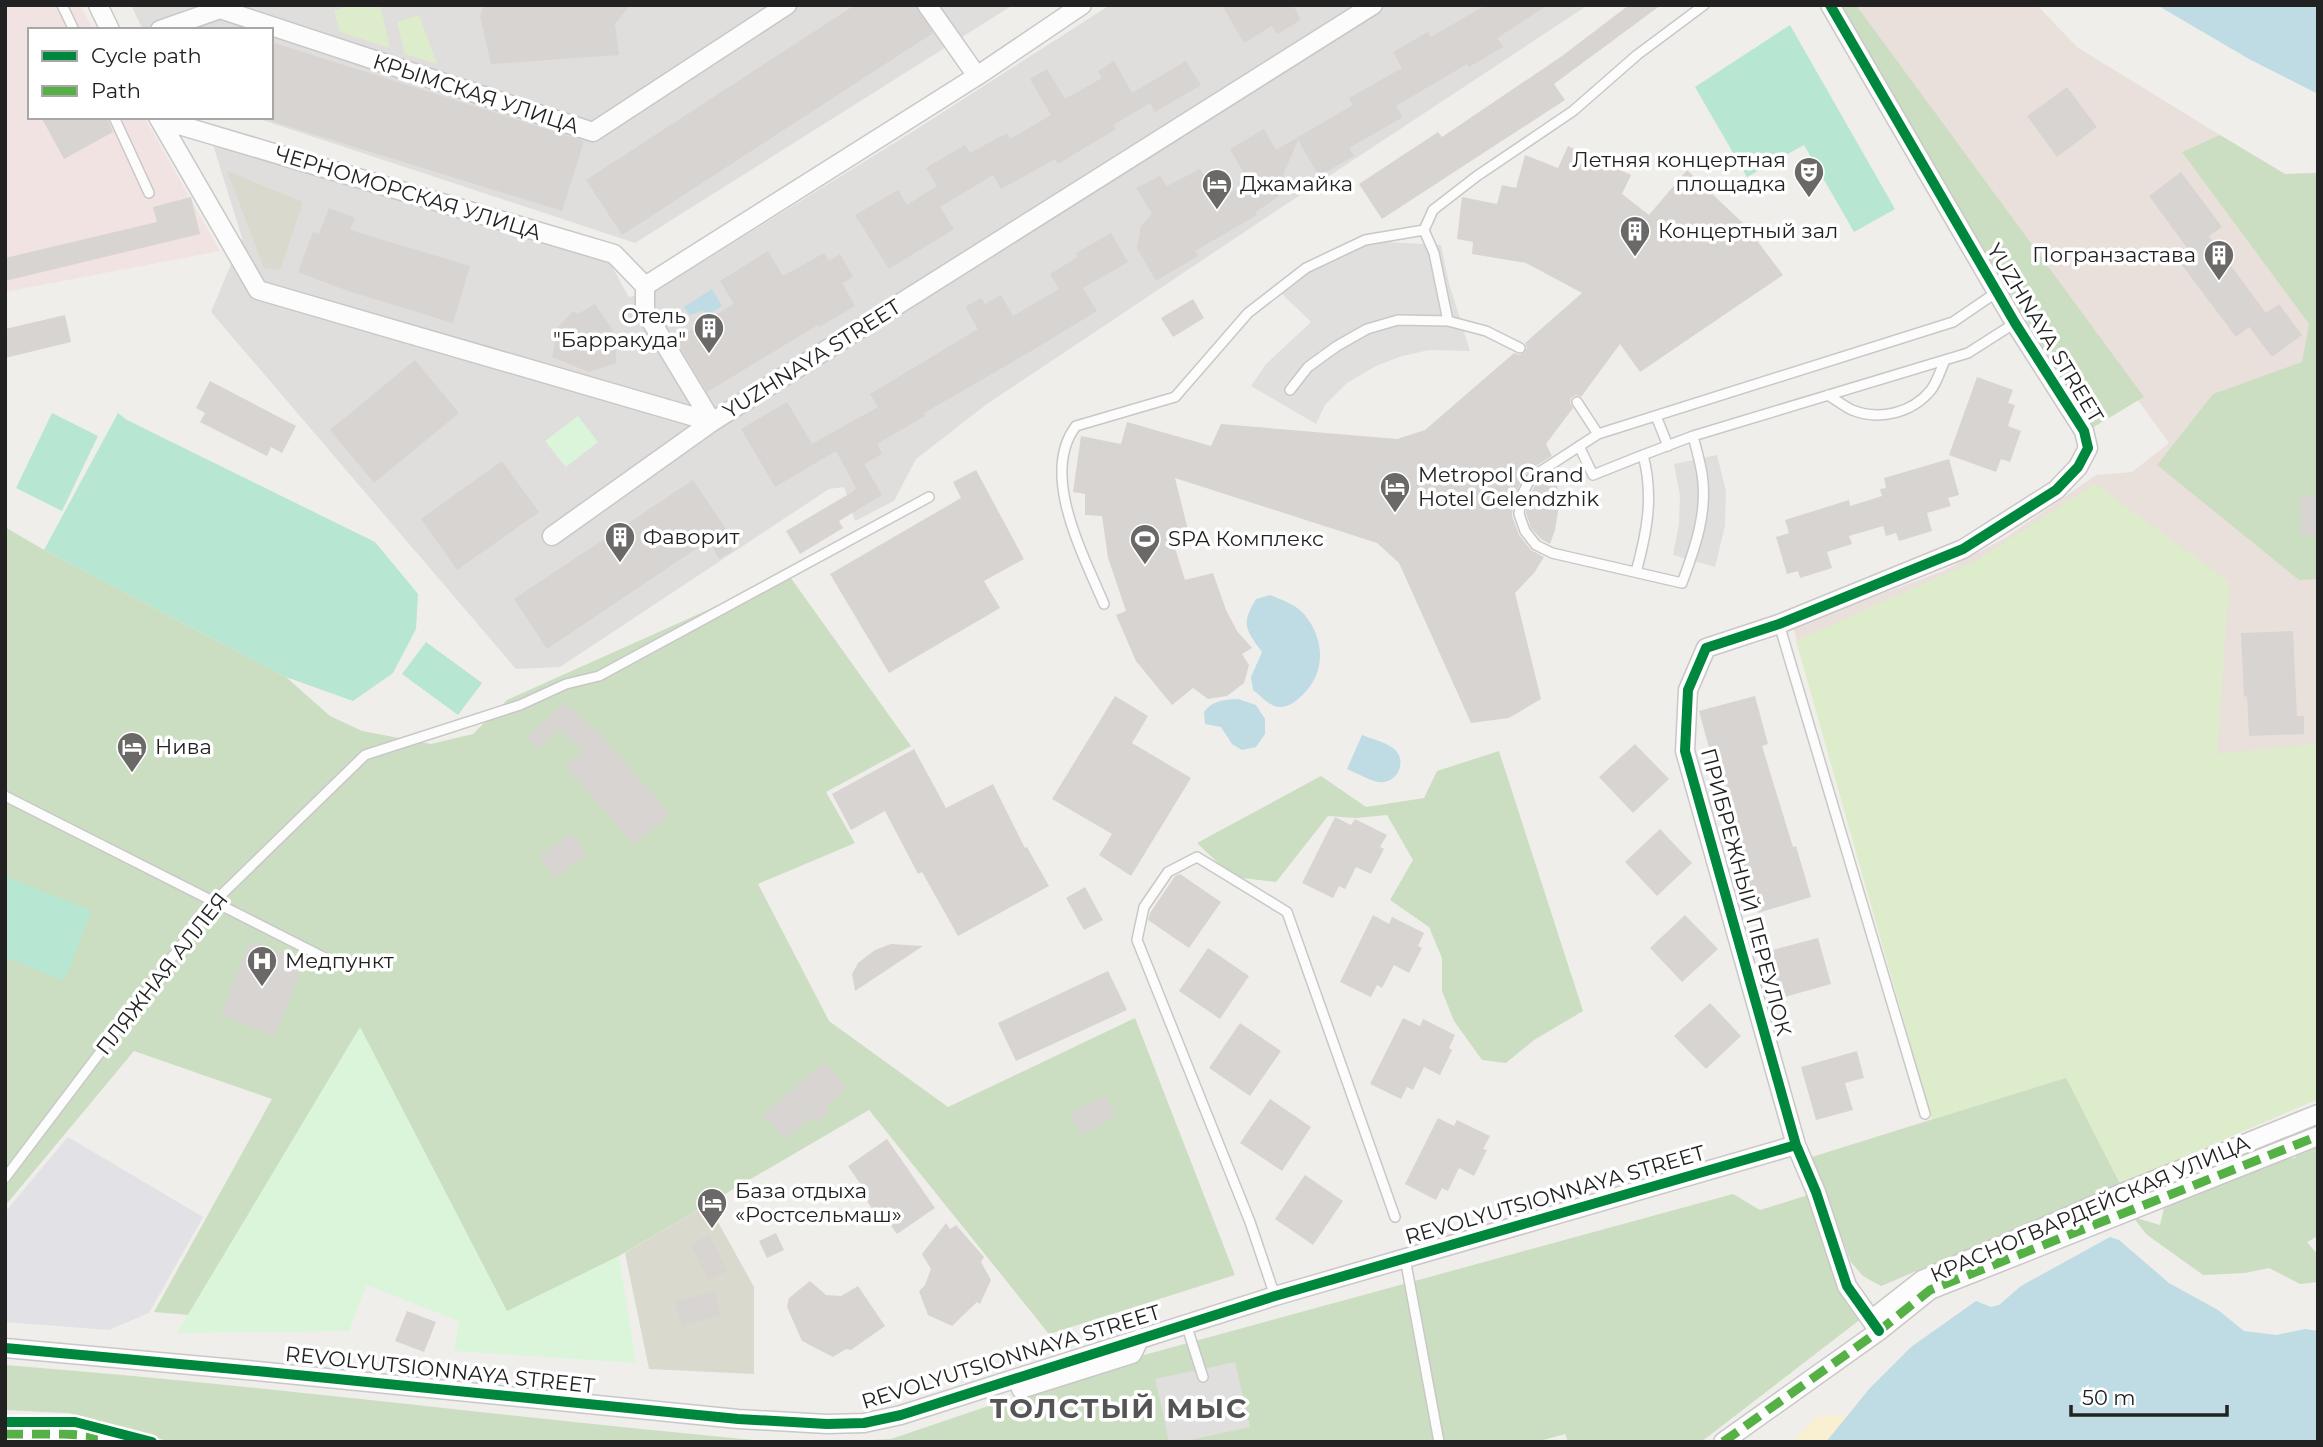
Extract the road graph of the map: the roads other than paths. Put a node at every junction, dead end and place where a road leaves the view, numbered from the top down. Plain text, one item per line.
1 (62, 5) edge
2 (99, 5) edge
3 (787, 5) edge
4 (927, 5) edge
5 (1082, 5) edge
6 (1373, 5) edge
7 (1704, 5) edge
8 (1830, 5) edge
9 (225, 7) edge
10 (73, 28) edge
11 (109, 28) edge
12 (166, 28) edge
13 (977, 76) junction
14 (115, 119) edge
15 (159, 119) edge
16 (161, 119) edge
17 (149, 193) dead end
18 (1424, 230) junction
19 (645, 286) junction
20 (1997, 292) junction
21 (1448, 321) junction
22 (2015, 323) junction
23 (1520, 348) dead end
24 (1945, 360) junction
25 (1290, 390) dead end
26 (1828, 395) junction
27 (1577, 402) dead end
28 (1656, 416) junction
29 (712, 422) junction
30 (1598, 434) junction
31 (1693, 436) junction
32 (1580, 446) junction
33 (1668, 446) junction
34 (1643, 455) junction
35 (929, 497) dead end
36 (552, 536) dead end
37 (1636, 572) junction
38 (1104, 604) dead end
39 (1779, 624) junction
40 (1706, 648) joint
41 (5, 796) edge
42 (214, 902) junction
43 (351, 967) dead end
44 (1925, 1114) dead end
45 (2318, 1114) edge
46 (2318, 1136) edge
47 (1796, 1145) junction
48 (5, 1178) edge
49 (1395, 1217) dead end
50 (1405, 1258) junction
51 (1275, 1296) junction
52 (1186, 1324) junction
53 (1875, 1325) junction
54 (1140, 1338) junction
55 (5, 1348) edge
56 (5, 1358) edge
57 (1203, 1377) dead end
58 (5, 1434) edge
59 (118, 1442) edge
60 (1439, 1442) edge
61 (1723, 1442) edge

1 - 10 lane
2 - 11 street
3 - 9 street, КРЫМСКАЯ УЛИЦА
4 - 13 street
5 - 13 street
6 - 29 street, YUZHNAYA STREET
7 - 18 lane
8 - 20 street, YUZHNAYA STREET
9 - 12 street, КРЫМСКАЯ УЛИЦА
13 - 19 street
14 - 17 lane
15 - 29 street, YUZHNAYA STREET
16 - 19 street, ЧЕРНОМОРСКАЯ УЛИЦА
18 - 21 lane
18 - 38 lane
19 - 29 street
20 - 22 street, YUZHNAYA STREET
20 - 28 lane
21 - 23 lane
21 - 25 lane
22 - 24 lane
22 - 39 street, YUZHNAYA STREET
24 - 26 lane
24 - 26 lane
26 - 31 lane
27 - 30 lane
28 - 30 lane
28 - 33 lane
29 - 36 street
30 - 32 lane
31 - 33 lane
31 - 37 lane
32 - 34 lane
32 - 37 lane
33 - 34 lane
34 - 37 lane
35 - 42 lane, ПЛЯЖНАЯ АЛЛЕЯ
39 - 40 street, YUZHNAYA STREET
39 - 44 lane
40 - 47 street, ПРИБРЕЖНЫЙ ПЕРЕУЛОК
41 - 42 lane
42 - 43 lane
42 - 48 lane, ПЛЯЖНАЯ АЛЛЕЯ
45 - 53 street, КРАСНОГВАРДЕЙСКАЯ УЛИЦА
46 - 53 street
47 - 50 street, REVOLYUTSIONNAYA STREET
47 - 53 street, ПРИБРЕЖНЫЙ ПЕРЕУЛОК
49 - 51 lane
50 - 51 street, REVOLYUTSIONNAYA STREET
50 - 60 lane
51 - 52 street, REVOLYUTSIONNAYA STREET
52 - 54 street, REVOLYUTSIONNAYA STREET
52 - 57 lane
53 - 61 street
54 - 55 street, REVOLYUTSIONNAYA STREET
54 - 56 street, REVOLYUTSIONNAYA STREET
58 - 59 street

